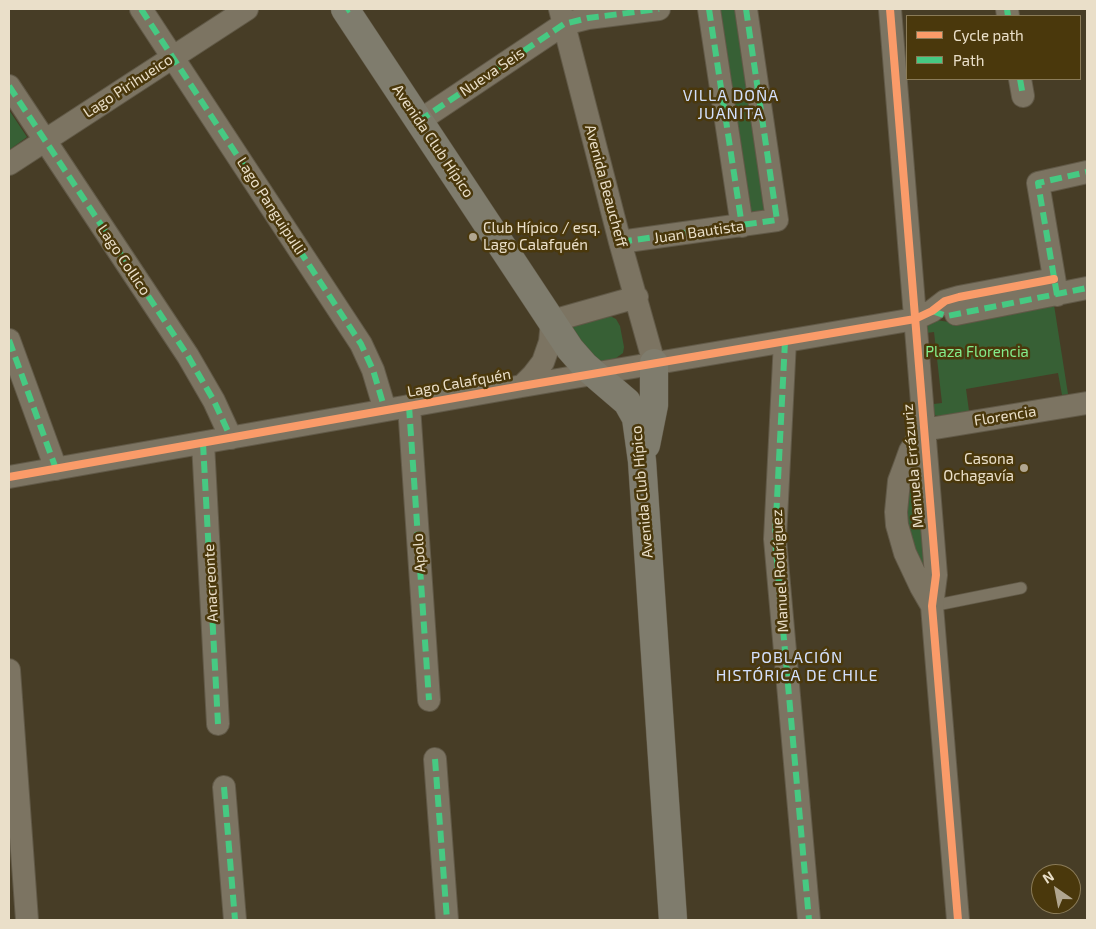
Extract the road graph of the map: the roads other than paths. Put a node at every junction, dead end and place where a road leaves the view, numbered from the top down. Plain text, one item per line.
1 (141, 9) edge
2 (247, 9) edge
3 (346, 9) edge
4 (660, 9) edge
5 (709, 9) edge
6 (746, 9) edge
7 (890, 9) edge
8 (562, 16) edge
9 (172, 57) junction
10 (9, 86) edge
11 (420, 121) junction
12 (45, 141) junction
13 (9, 164) edge
14 (1087, 172) edge
15 (742, 226) junction
16 (620, 242) junction
17 (1055, 287) junction
18 (1087, 288) edge
19 (637, 298) junction
20 (924, 315) junction
21 (552, 321) junction
22 (9, 340) edge
23 (785, 341) junction
24 (654, 363) junction
25 (594, 374) junction
26 (522, 386) junction
27 (1087, 403) edge
28 (409, 406) junction
29 (385, 410) junction
30 (923, 430) junction
31 (231, 438) junction
32 (203, 443) junction
33 (642, 460) junction
34 (56, 469) junction
35 (9, 477) edge
36 (1021, 588) dead end
37 (932, 606) junction
38 (9, 670) edge
39 (430, 700) dead end
40 (218, 724) dead end
41 (435, 760) dead end
42 (224, 787) dead end
43 (27, 920) edge
44 (235, 920) edge
45 (447, 920) edge
46 (673, 920) edge
47 (809, 920) edge
48 (958, 920) edge

1 - 9 street, Lago Panguipulli
2 - 9 street, Lago Pirihueico
3 - 11 main road, Avenida Club Hípico
4 - 8 street
5 - 15 street
6 - 15 street, Juan Bautista
7 - 20 street, Manuela Errázuriz
8 - 11 street, Nueva Seis
8 - 16 street, Avenida Beaucheff
9 - 12 street, Lago Pirihueico
9 - 29 street, Lago Panguipulli
10 - 12 street, Lago Collico
11 - 21 main road, Avenida Club Hípico
12 - 13 street, Lago Pirihueico
12 - 31 street, Lago Collico
14 - 17 street
15 - 16 street, Juan Bautista
16 - 19 street, Avenida Beaucheff
17 - 18 street, Lago Calafquén
17 - 20 street, Lago Calafquén
19 - 21 street
19 - 24 street, Avenida Beaucheff
20 - 23 street, Lago Calafquén
20 - 30 street, Manuela Errázuriz
21 - 25 main road, Avenida Club Hípico
21 - 26 street, Lago Calafquén
22 - 34 street
23 - 24 street, Lago Calafquén
23 - 47 street, Manuel Rodríguez
24 - 25 street, Lago Calafquén
24 - 33 main road
25 - 26 street, Lago Calafquén
25 - 33 main road, Avenida Club Hípico
26 - 28 street, Lago Calafquén
27 - 30 street, Florencia
28 - 29 street, Lago Calafquén
28 - 39 street, Apolo
29 - 31 street, Lago Calafquén
30 - 37 street, Manuela Errázuriz
30 - 37 street, Manuela Errázuriz
31 - 32 street, Lago Calafquén
32 - 34 street, Lago Calafquén
32 - 40 street, Anacreonte
33 - 46 main road, Avenida Club Hípico
34 - 35 street, Lago Calafquén
36 - 37 lane
37 - 48 street, Manuela Errázuriz
38 - 43 street
41 - 45 street
42 - 44 street

